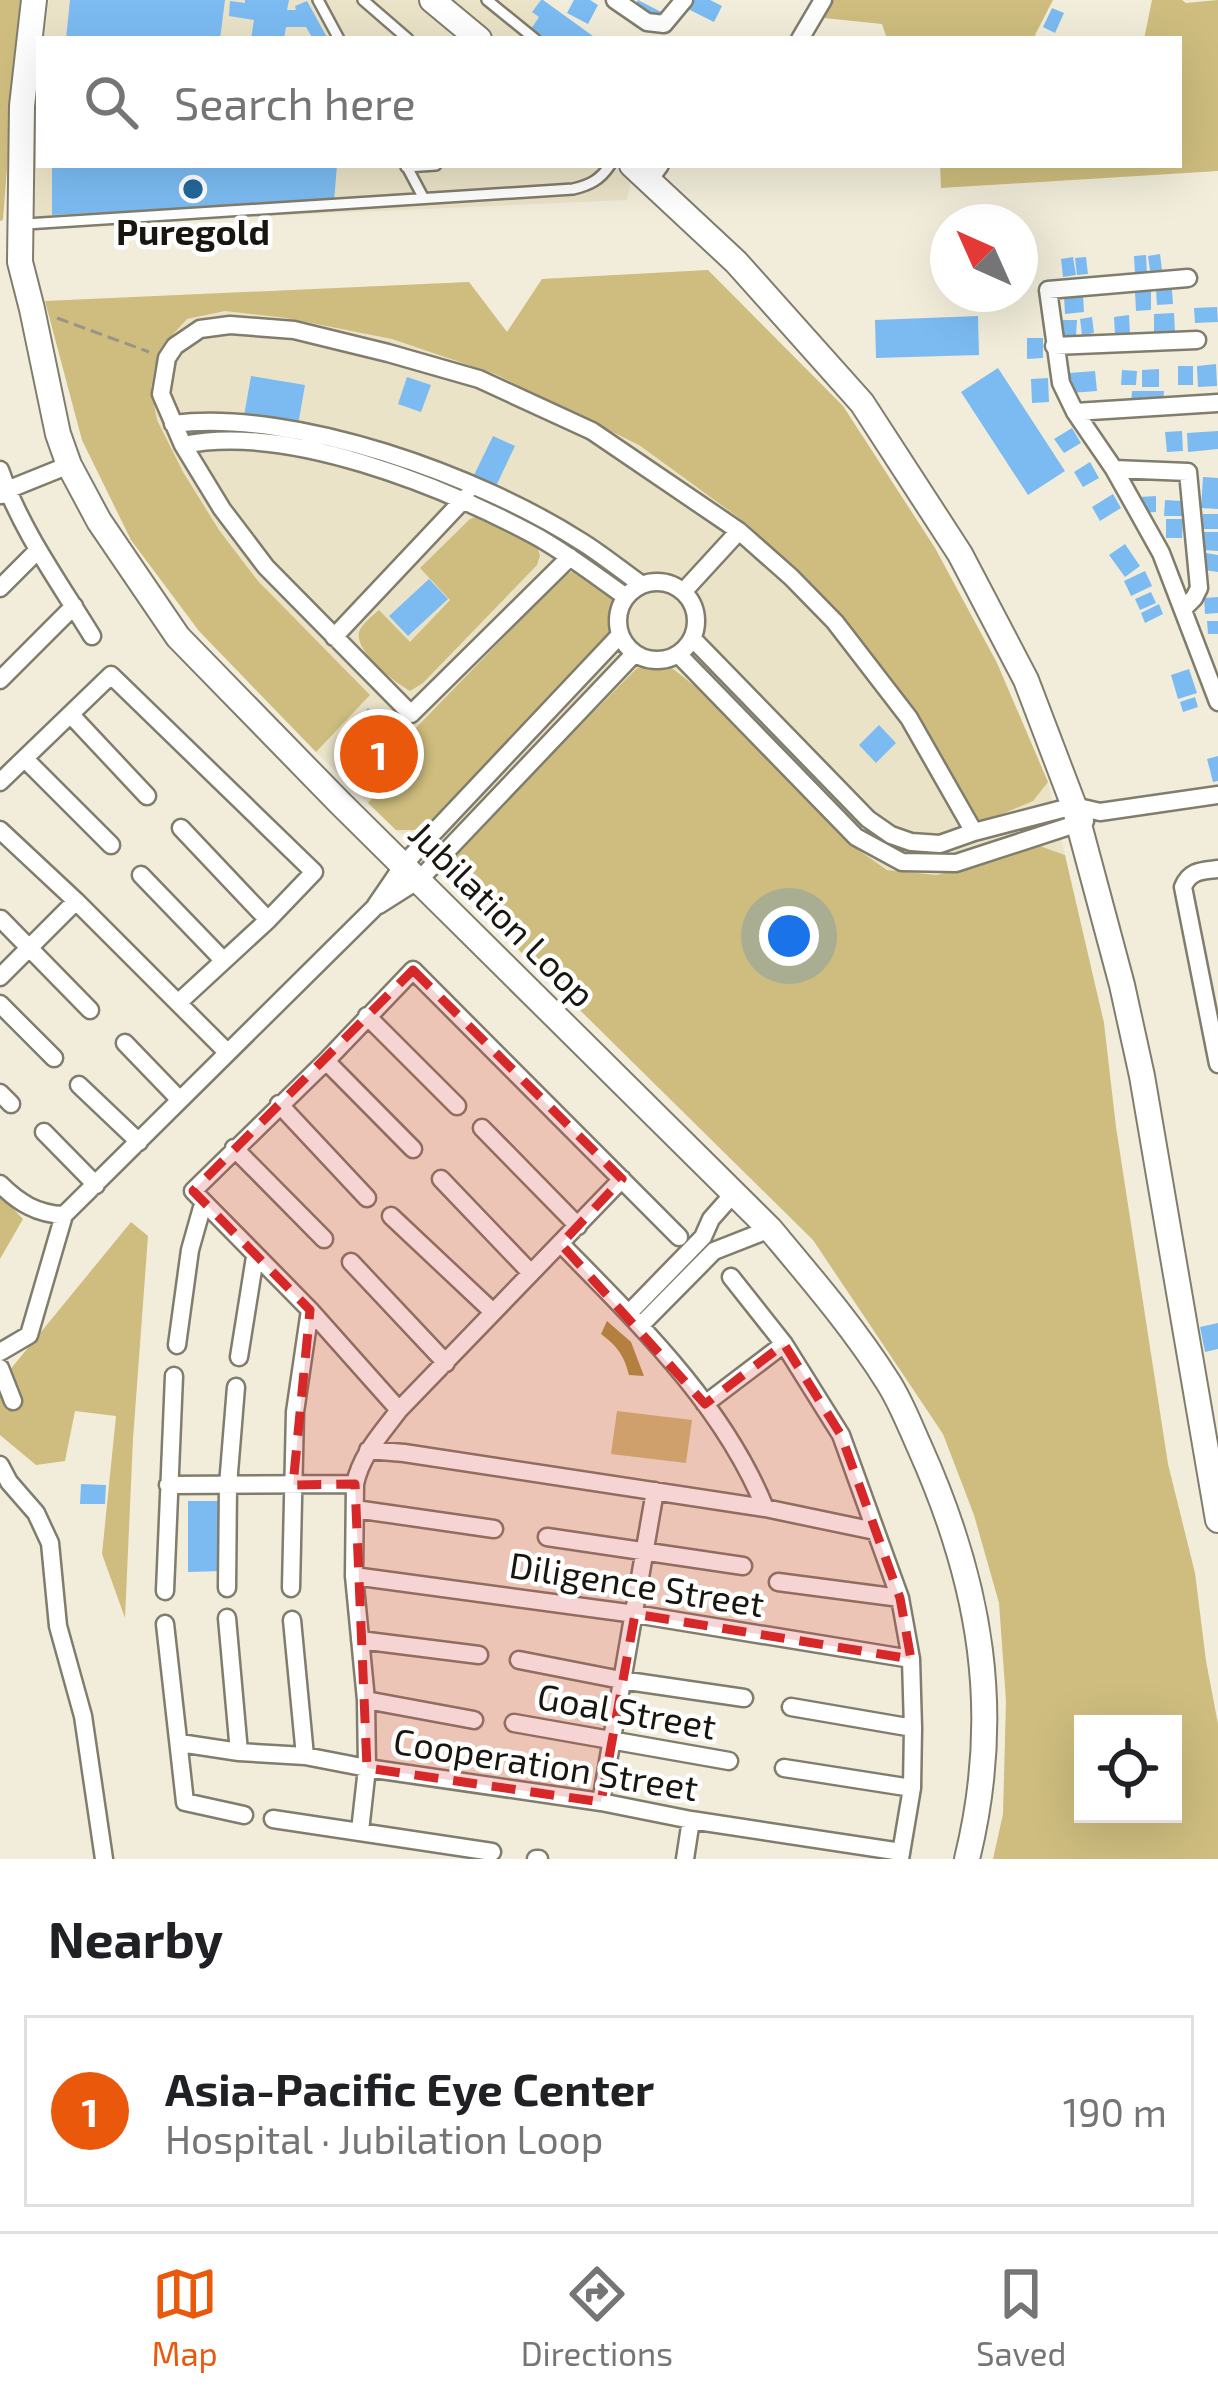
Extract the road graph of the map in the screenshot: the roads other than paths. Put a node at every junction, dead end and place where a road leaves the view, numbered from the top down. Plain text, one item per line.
1 (34, 0) edge
2 (318, 0) edge
3 (363, 0) edge
4 (432, 0) edge
5 (487, 0) edge
6 (615, 0) edge
7 (684, 0) edge
8 (823, 0) edge
9 (337, 36) edge
10 (405, 36) edge
11 (475, 36) edge
12 (531, 36) edge
13 (802, 36) edge
14 (407, 168) edge
15 (608, 168) edge
16 (647, 170) edge
17 (423, 197) junction
18 (19, 224) junction
19 (1188, 278) dead end
20 (1197, 340) dead end
21 (1054, 346) junction
22 (1218, 404) edge
23 (1075, 412) junction
24 (173, 424) junction
25 (183, 445) junction
26 (69, 465) junction
27 (1114, 469) junction
28 (0, 470) edge
29 (3, 493) edge
30 (467, 494) junction
31 (739, 531) junction
32 (38, 550) junction
33 (570, 557) junction
34 (642, 585) junction
35 (0, 588) edge
36 (683, 592) junction
37 (626, 597) junction
38 (74, 606) junction
39 (1184, 608) junction
40 (620, 635) junction
41 (92, 636) dead end
42 (334, 637) junction
43 (692, 638) junction
44 (634, 653) junction
45 (678, 654) junction
46 (0, 680) edge
47 (1216, 693) edge
48 (71, 715) junction
49 (26, 760) junction
50 (0, 782) edge
51 (1218, 795) edge
52 (147, 796) dead end
53 (1085, 814) junction
54 (181, 828) dead end
55 (0, 830) edge
56 (974, 832) junction
57 (112, 845) dead end
58 (1218, 869) edge
59 (412, 872) junction
60 (141, 875) dead end
61 (76, 901) junction
62 (1, 919) edge
63 (268, 920) junction
64 (29, 948) junction
65 (223, 960) junction
66 (0, 976) edge
67 (0, 1004) edge
68 (178, 1004) junction
69 (90, 1010) dead end
70 (367, 1016) junction
71 (125, 1043) dead end
72 (227, 1052) junction
73 (54, 1058) dead end
74 (326, 1061) junction
75 (1218, 1064) edge
76 (79, 1085) dead end
77 (179, 1099) junction
78 (280, 1104) junction
79 (458, 1106) dead end
80 (482, 1129) dead end
81 (44, 1132) dead end
82 (139, 1142) junction
83 (234, 1148) junction
84 (413, 1149) dead end
85 (441, 1179) dead end
86 (622, 1179) junction
87 (0, 1184) edge
88 (96, 1185) junction
89 (734, 1193) junction
90 (367, 1198) dead end
91 (203, 1204) junction
92 (64, 1215) junction
93 (391, 1216) dead end
94 (578, 1226) junction
95 (770, 1229) junction
96 (679, 1237) dead end
97 (324, 1239) dead end
98 (560, 1243) junction
99 (709, 1244) junction
100 (255, 1257) junction
101 (351, 1262) dead end
102 (530, 1272) junction
103 (731, 1277) dead end
104 (310, 1310) junction
105 (493, 1312) junction
106 (635, 1319) junction
107 (784, 1344) junction
108 (176, 1345) dead end
109 (0, 1352) edge
110 (239, 1357) dead end
111 (446, 1363) junction
112 (0, 1367) edge
113 (174, 1376) dead end
114 (236, 1387) dead end
115 (14, 1401) dead end
116 (704, 1404) junction
117 (399, 1410) junction
118 (368, 1450) junction
119 (0, 1465) edge
120 (355, 1484) junction
121 (168, 1485) junction
122 (228, 1485) junction
123 (293, 1485) junction
124 (655, 1491) junction
125 (1216, 1494) edge
126 (765, 1508) junction
127 (355, 1509) junction
128 (494, 1529) dead end
129 (875, 1531) junction
130 (547, 1537) dead end
131 (644, 1550) junction
132 (743, 1567) dead end
133 (354, 1576) junction
134 (778, 1582) dead end
135 (227, 1588) dead end
136 (291, 1588) dead end
137 (165, 1591) dead end
138 (900, 1598) junction
139 (635, 1614) junction
140 (227, 1618) dead end
141 (292, 1620) dead end
142 (165, 1624) dead end
143 (360, 1640) junction
144 (479, 1655) dead end
145 (910, 1659) junction
146 (519, 1660) dead end
147 (621, 1680) junction
148 (744, 1697) dead end
149 (366, 1700) junction
150 (791, 1707) dead end
151 (474, 1720) dead end
152 (514, 1723) dead end
153 (913, 1728) junction
154 (610, 1742) junction
155 (180, 1743) junction
156 (238, 1751) junction
157 (305, 1756) junction
158 (729, 1761) dead end
159 (368, 1768) junction
160 (784, 1768) dead end
161 (912, 1788) junction
162 (601, 1802) junction
163 (244, 1815) dead end
164 (272, 1819) dead end
165 (691, 1820) junction
166 (360, 1831) junction
167 (492, 1852) dead end
168 (901, 1856) edge
169 (104, 1859) edge
170 (685, 1859) edge
171 (967, 1859) edge

1 - 18 main road, Jubilation Loop
2 - 9 lane
3 - 10 lane
4 - 11 main road
5 - 12 lane
6 - 7 street
8 - 13 street
14 - 17 lane
15 - 17 lane
16 - 53 main road
17 - 18 lane
18 - 26 main road, Jubilation Loop
19 - 21 street
20 - 21 street
21 - 23 street
22 - 23 street
23 - 27 street
24 - 25 street
24 - 30 street
24 - 31 street
25 - 30 street
25 - 42 street
26 - 29 street
26 - 59 main road, Jubilation Loop
27 - 39 street
27 - 39 street
28 - 29 street
29 - 32 street
30 - 33 street
30 - 34 street
30 - 42 street
31 - 36 street
31 - 56 street
32 - 35 street
32 - 38 street
33 - 37 street
33 - 42 street
34 - 36 street
34 - 37 street
36 - 43 street
37 - 40 street
38 - 41 street
38 - 46 street
39 - 47 street
40 - 44 street
40 - 59 street
43 - 45 street
43 - 56 street
44 - 45 street
44 - 59 street
45 - 53 street
48 - 49 street
48 - 52 street
48 - 63 street
49 - 50 street
49 - 57 street
51 - 53 street
53 - 56 street
53 - 125 main road
54 - 63 street
55 - 61 street
58 - 75 street
59 - 72 street
59 - 89 main road, Jubilation Loop
60 - 65 street
61 - 64 street
61 - 68 street
62 - 64 street
63 - 65 street
64 - 66 street
64 - 69 street
65 - 68 street
67 - 73 street
68 - 72 street
70 - 74 street
70 - 79 street
70 - 86 street
71 - 77 street
72 - 77 street
74 - 78 street
74 - 84 street
76 - 82 street
77 - 82 street
78 - 83 street
78 - 90 street
80 - 94 street
81 - 88 street
82 - 88 street
83 - 91 street
83 - 97 street
85 - 102 street
86 - 94 street
86 - 96 street
87 - 92 street
88 - 92 street
89 - 95 main road, Jubilation Loop
89 - 99 street
91 - 100 street
91 - 108 street
92 - 109 street
93 - 105 street
94 - 98 street
95 - 99 street
95 - 171 main road, Jubilation Loop
98 - 102 street
98 - 106 street
99 - 106 street
100 - 104 street
100 - 110 street
101 - 111 street
102 - 105 street
103 - 107 street
104 - 117 street
104 - 123 street
105 - 111 street
106 - 116 street
107 - 116 street
107 - 129 street
111 - 117 street
112 - 115 street
113 - 121 street
114 - 122 street
116 - 126 street
117 - 118 street
118 - 120 street
118 - 124 street
119 - 169 street
120 - 123 street
120 - 127 street
121 - 122 street
121 - 137 street
122 - 123 street
122 - 135 street
123 - 136 street
124 - 126 street
124 - 131 street
126 - 129 street
127 - 128 street
127 - 133 street
129 - 138 street
130 - 131 street
131 - 132 street
131 - 139 street
133 - 139 street, Diligence Street
133 - 143 street
134 - 138 street
138 - 145 street
139 - 145 street, Diligence Street
139 - 147 street
140 - 156 street
141 - 157 street
142 - 155 street
143 - 144 street
143 - 149 street
145 - 153 street
146 - 147 street
147 - 148 street
147 - 154 street
149 - 151 street
149 - 159 street
150 - 153 street
152 - 154 street, Goal Street
153 - 161 street
154 - 158 street, Goal Street
154 - 162 street
155 - 156 street, Cooperation Street
155 - 163 street
156 - 157 street, Cooperation Street
157 - 159 street, Cooperation Street
159 - 162 street, Cooperation Street
159 - 166 street
160 - 161 street
161 - 168 street
162 - 165 street, Cooperation Street
164 - 166 street
165 - 168 street, Cooperation Street
165 - 170 street
166 - 167 street

